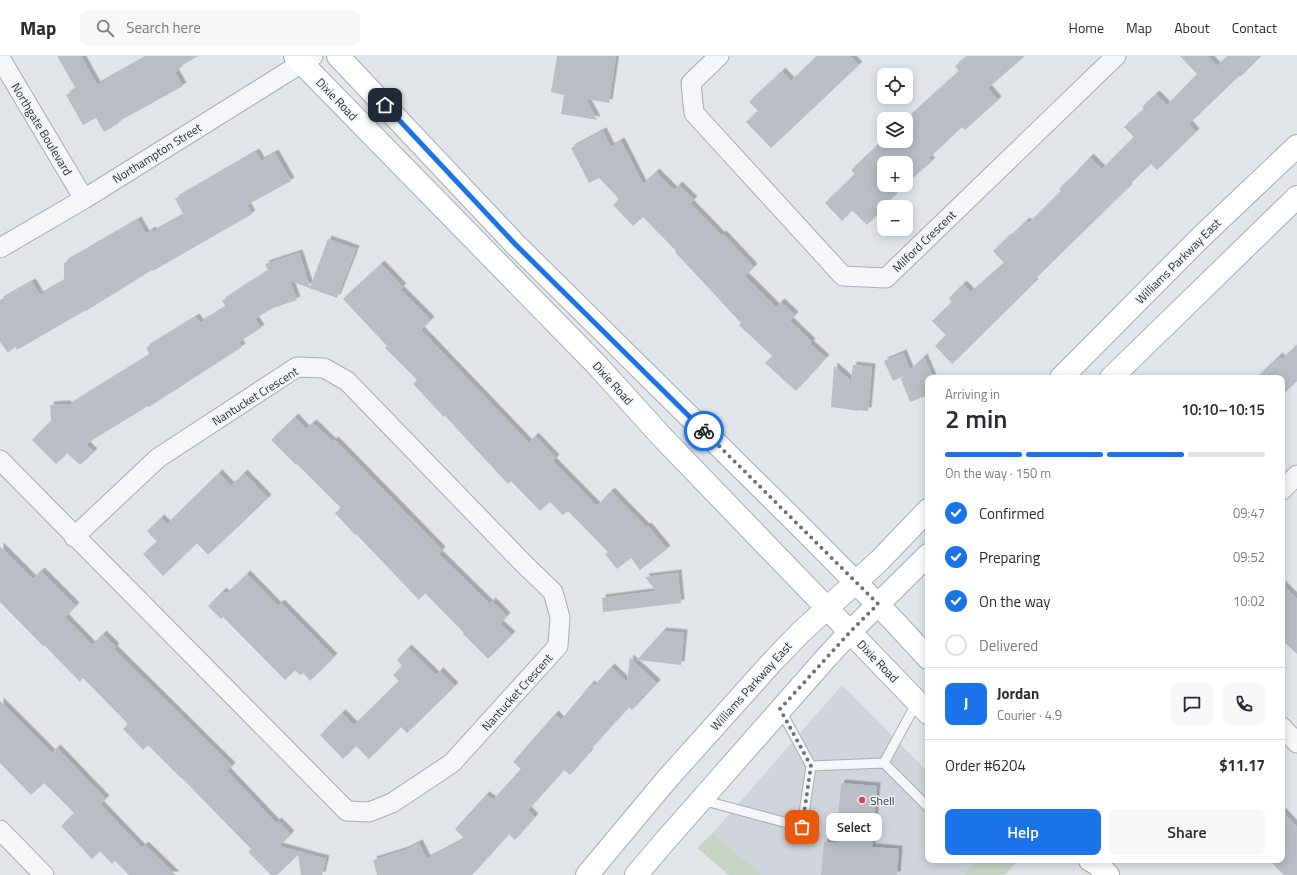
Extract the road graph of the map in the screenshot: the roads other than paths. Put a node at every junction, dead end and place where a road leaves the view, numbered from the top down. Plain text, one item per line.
1 (338, 56) edge
2 (719, 56) edge
3 (1116, 56) edge
4 (0, 58) edge
5 (303, 58) edge
6 (1297, 146) edge
7 (1297, 197) edge
8 (84, 199) junction
9 (0, 248) edge
10 (1064, 375) edge
11 (1114, 375) edge
12 (0, 460) edge
13 (1297, 475) edge
14 (1285, 487) edge
15 (925, 513) edge
16 (74, 537) junction
17 (925, 558) edge
18 (856, 582) junction
19 (878, 604) junction
20 (827, 608) junction
21 (850, 632) junction
22 (925, 655) edge
23 (923, 707) edge
24 (780, 709) junction
25 (1285, 730) edge
26 (1297, 743) edge
27 (884, 763) junction
28 (811, 766) junction
29 (701, 800) junction
30 (925, 804) edge
31 (0, 830) edge
32 (44, 875) edge
33 (587, 875) edge
34 (636, 875) edge

1 - 18 main road
2 - 3 street, Milford Crescent
4 - 8 street, Northgate Boulevard
5 - 8 street, Northampton Street
5 - 20 main road, Dixie Road
6 - 10 main road, Williams Parkway East
7 - 11 main road
8 - 9 street, Northampton Street
12 - 16 street, Nantucket Crescent
13 - 14 street
15 - 18 main road, Williams Parkway East
16 - 16 street, Nantucket Crescent
17 - 19 main road
18 - 19 main road
18 - 20 main road, Williams Parkway East
19 - 21 main road
19 - 22 main road
20 - 21 main road, Dixie Road
20 - 33 main road, Williams Parkway East
21 - 23 main road, Dixie Road
21 - 24 main road
23 - 27 lane
24 - 28 lane
24 - 29 main road
25 - 26 street
27 - 28 lane
27 - 30 lane
28 - 29 lane
29 - 34 main road
31 - 32 street

